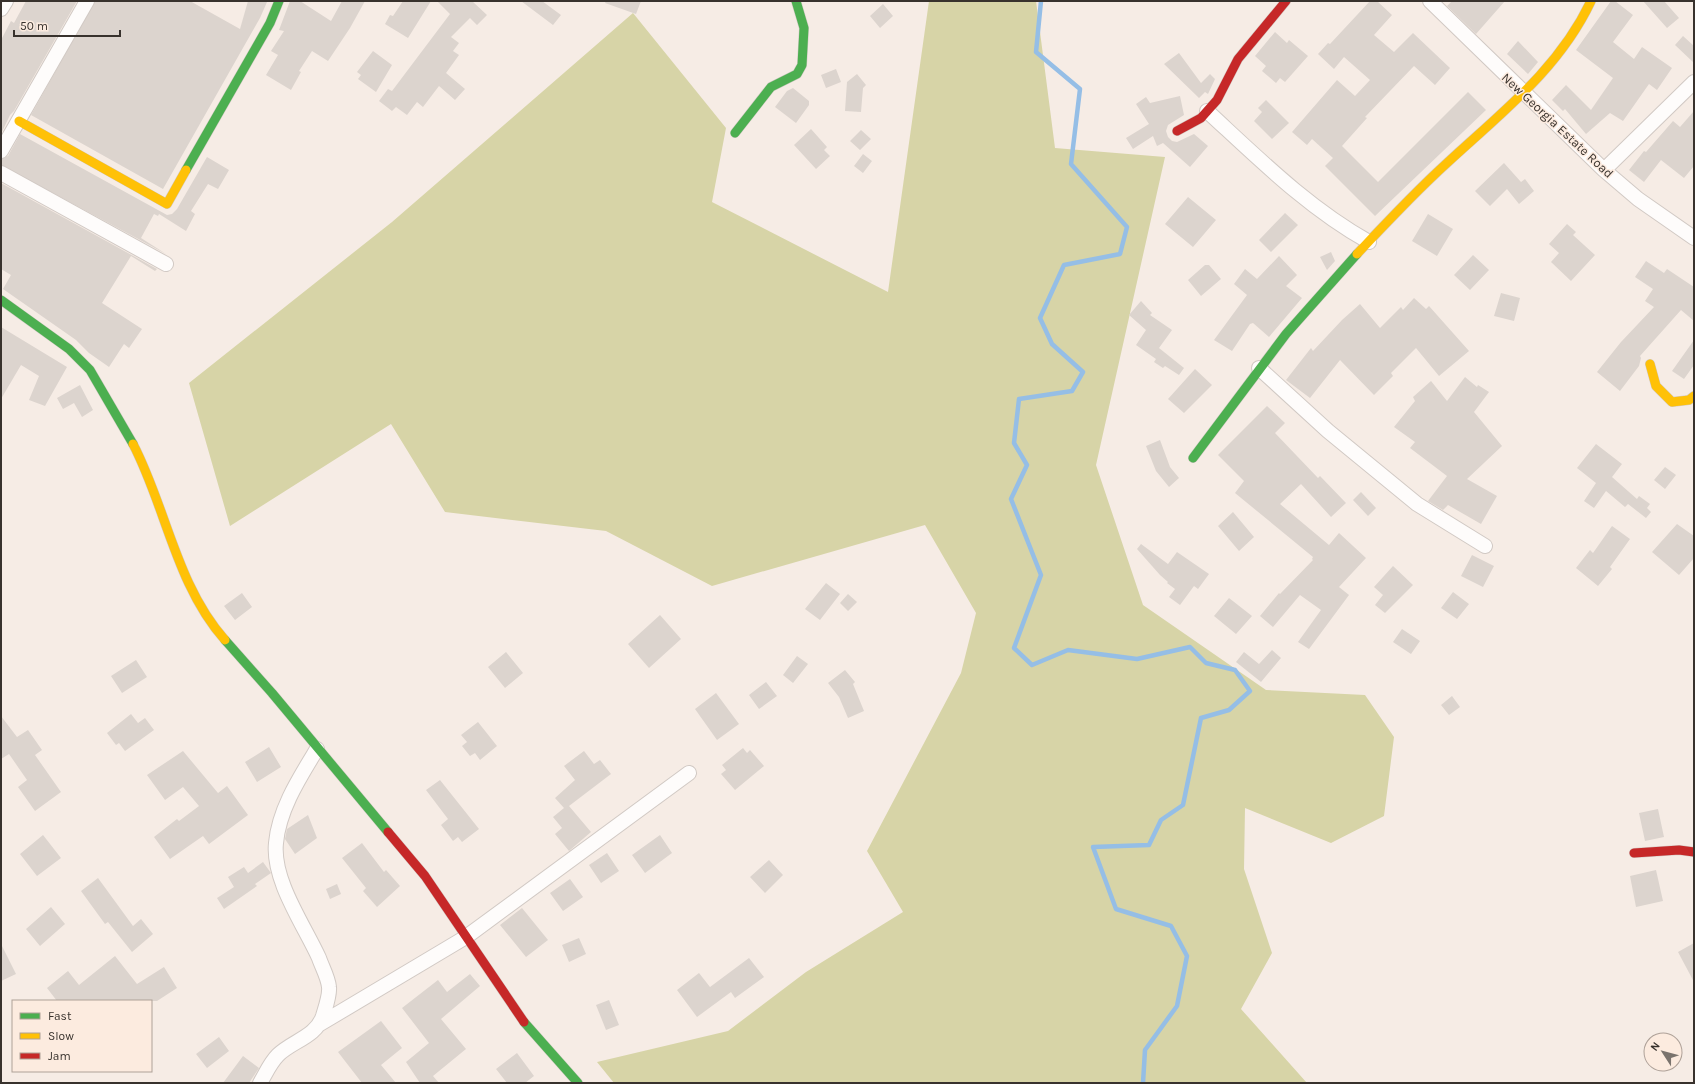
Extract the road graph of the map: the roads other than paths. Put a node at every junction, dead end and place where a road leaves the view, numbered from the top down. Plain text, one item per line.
1 (6, 1) edge
2 (87, 1) edge
3 (279, 1) edge
4 (796, 1) edge
5 (1286, 1) edge
6 (1430, 1) edge
7 (1591, 1) edge
8 (1, 9) edge
9 (1694, 82) edge
10 (1524, 94) junction
11 (1207, 111) junction
12 (19, 120) junction
13 (1177, 131) dead end
14 (735, 133) dead end
15 (1, 151) edge
16 (1604, 170) junction
17 (1, 173) edge
18 (1694, 238) edge
19 (1369, 242) junction
20 (166, 264) dead end
21 (1, 300) edge
22 (1650, 364) dead end
23 (1259, 368) junction
24 (1694, 396) edge
25 (1193, 458) dead end
26 (1485, 546) dead end
27 (317, 749) junction
28 (689, 773) dead end
29 (1694, 852) edge
30 (1634, 853) dead end
31 (466, 937) junction
32 (320, 1024) junction
33 (260, 1083) edge
34 (578, 1083) edge

1 - 8 street
2 - 12 street
3 - 12 street
4 - 14 street
5 - 11 street
6 - 10 street, New Georgia Estate Road
7 - 10 street
9 - 16 street
10 - 16 street, New Georgia Estate Road
10 - 19 street
11 - 13 street
11 - 19 street
12 - 15 street
16 - 18 street, New Georgia Estate Road
17 - 20 street
19 - 23 street
21 - 27 street
22 - 24 street
23 - 25 street
23 - 26 street
27 - 31 street
27 - 32 street
28 - 31 street
29 - 30 street
31 - 32 street
31 - 34 street
32 - 33 street

